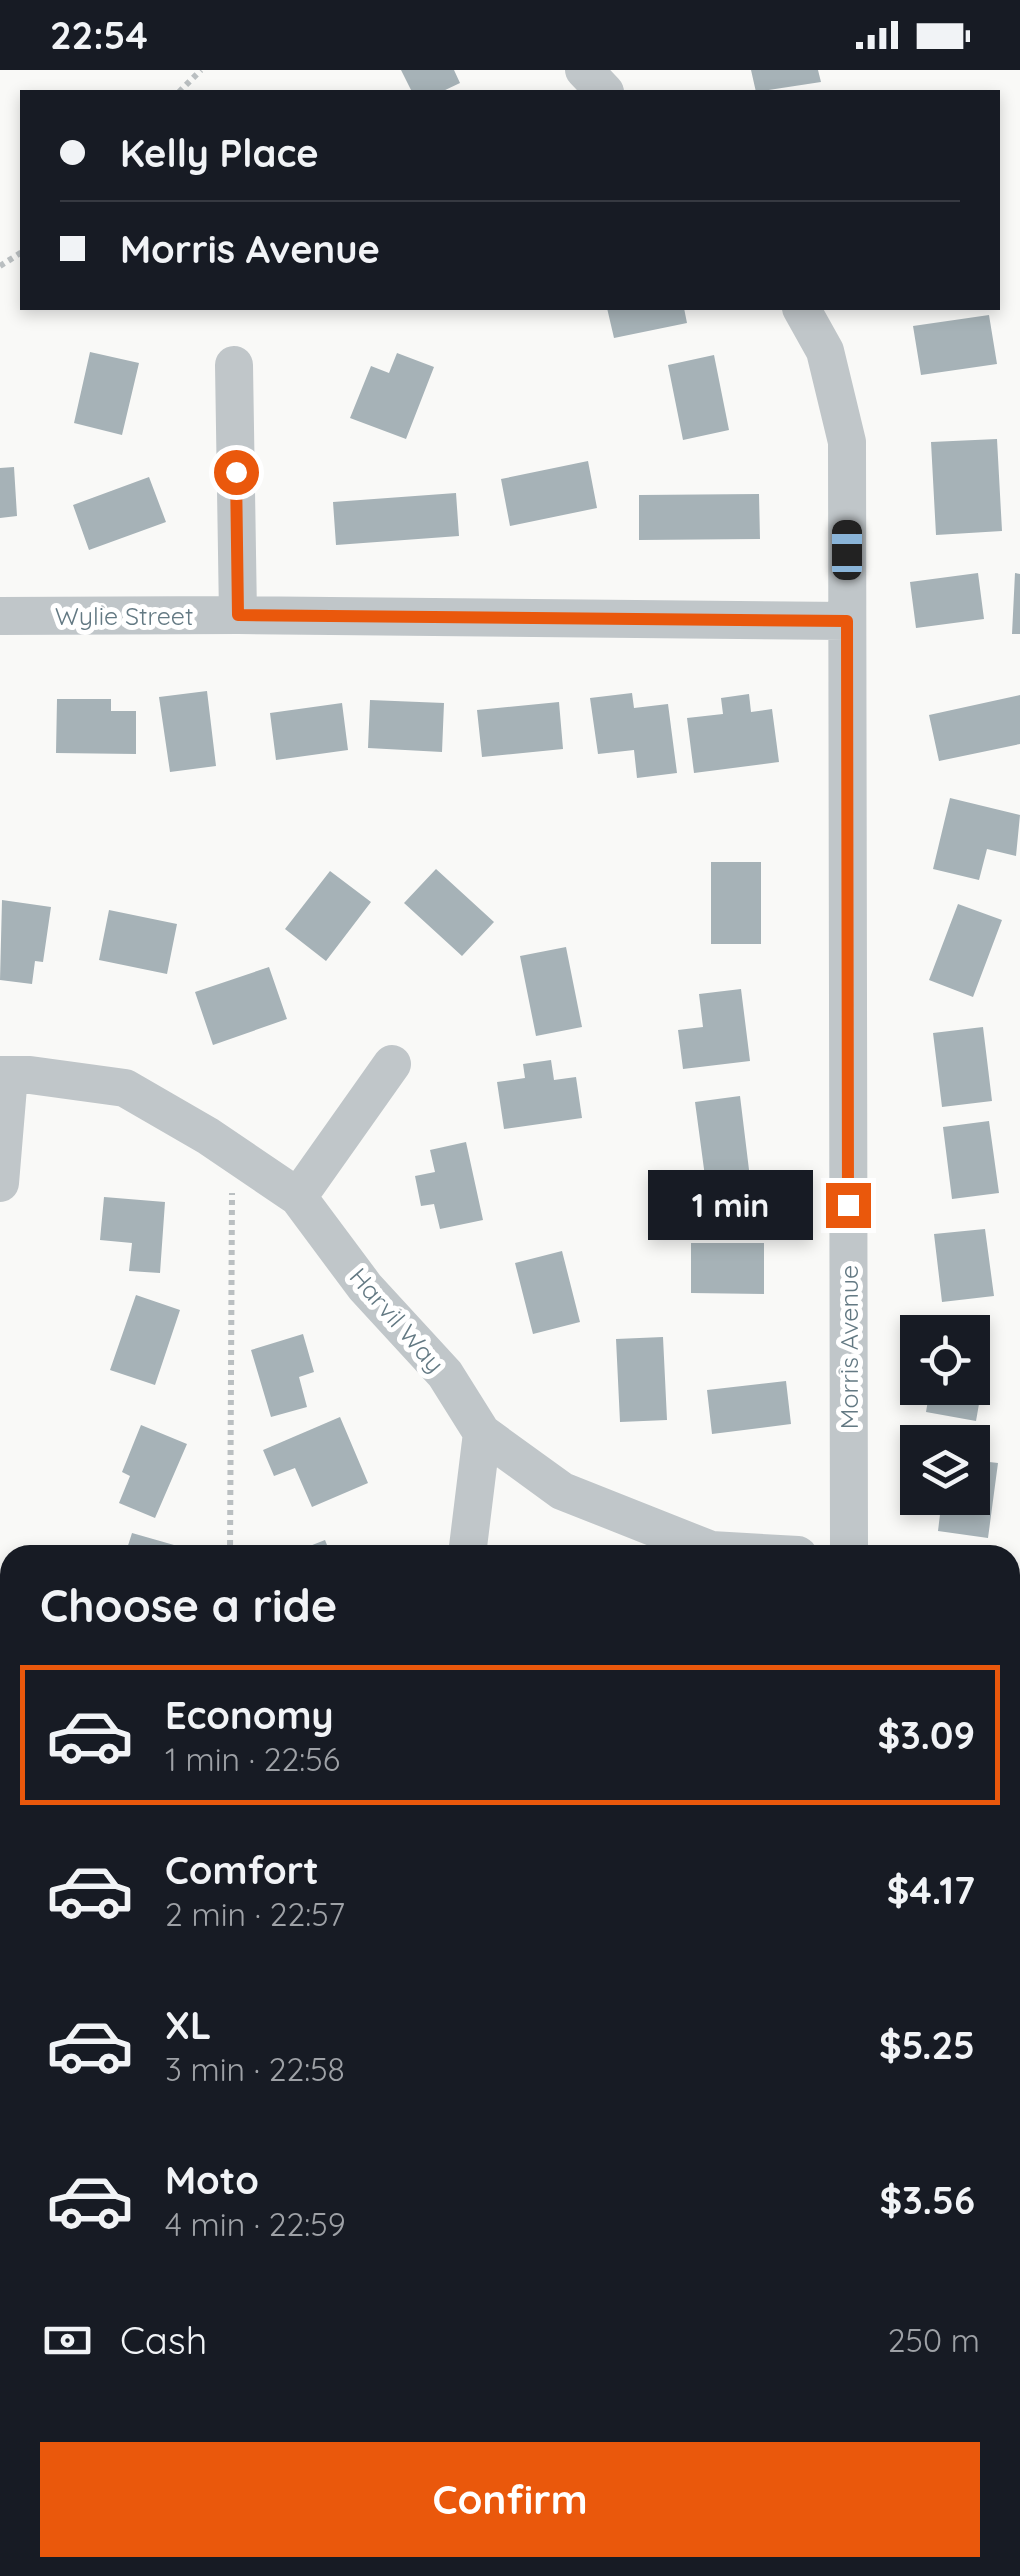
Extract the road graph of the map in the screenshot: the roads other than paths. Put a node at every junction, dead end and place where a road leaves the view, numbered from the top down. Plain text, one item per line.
1 (584, 70) edge
2 (603, 90) edge
3 (802, 310) edge
4 (234, 365) dead end
5 (238, 615) junction
6 (0, 616) edge
7 (847, 621) junction
8 (392, 1064) dead end
9 (4, 1075) edge
10 (0, 1183) edge
11 (298, 1197) junction
12 (482, 1433) junction
13 (468, 1545) edge
14 (698, 1545) edge
15 (849, 1545) edge

1 - 2 street
3 - 7 street, Morris Avenue
4 - 5 street
5 - 6 street, Wylie Street
5 - 7 street, Wylie Street
7 - 15 street, Morris Avenue
8 - 11 street
9 - 10 street
9 - 11 street, Harvil Way
11 - 12 street, Harvil Way
12 - 13 street
12 - 14 street, Harvil Way

